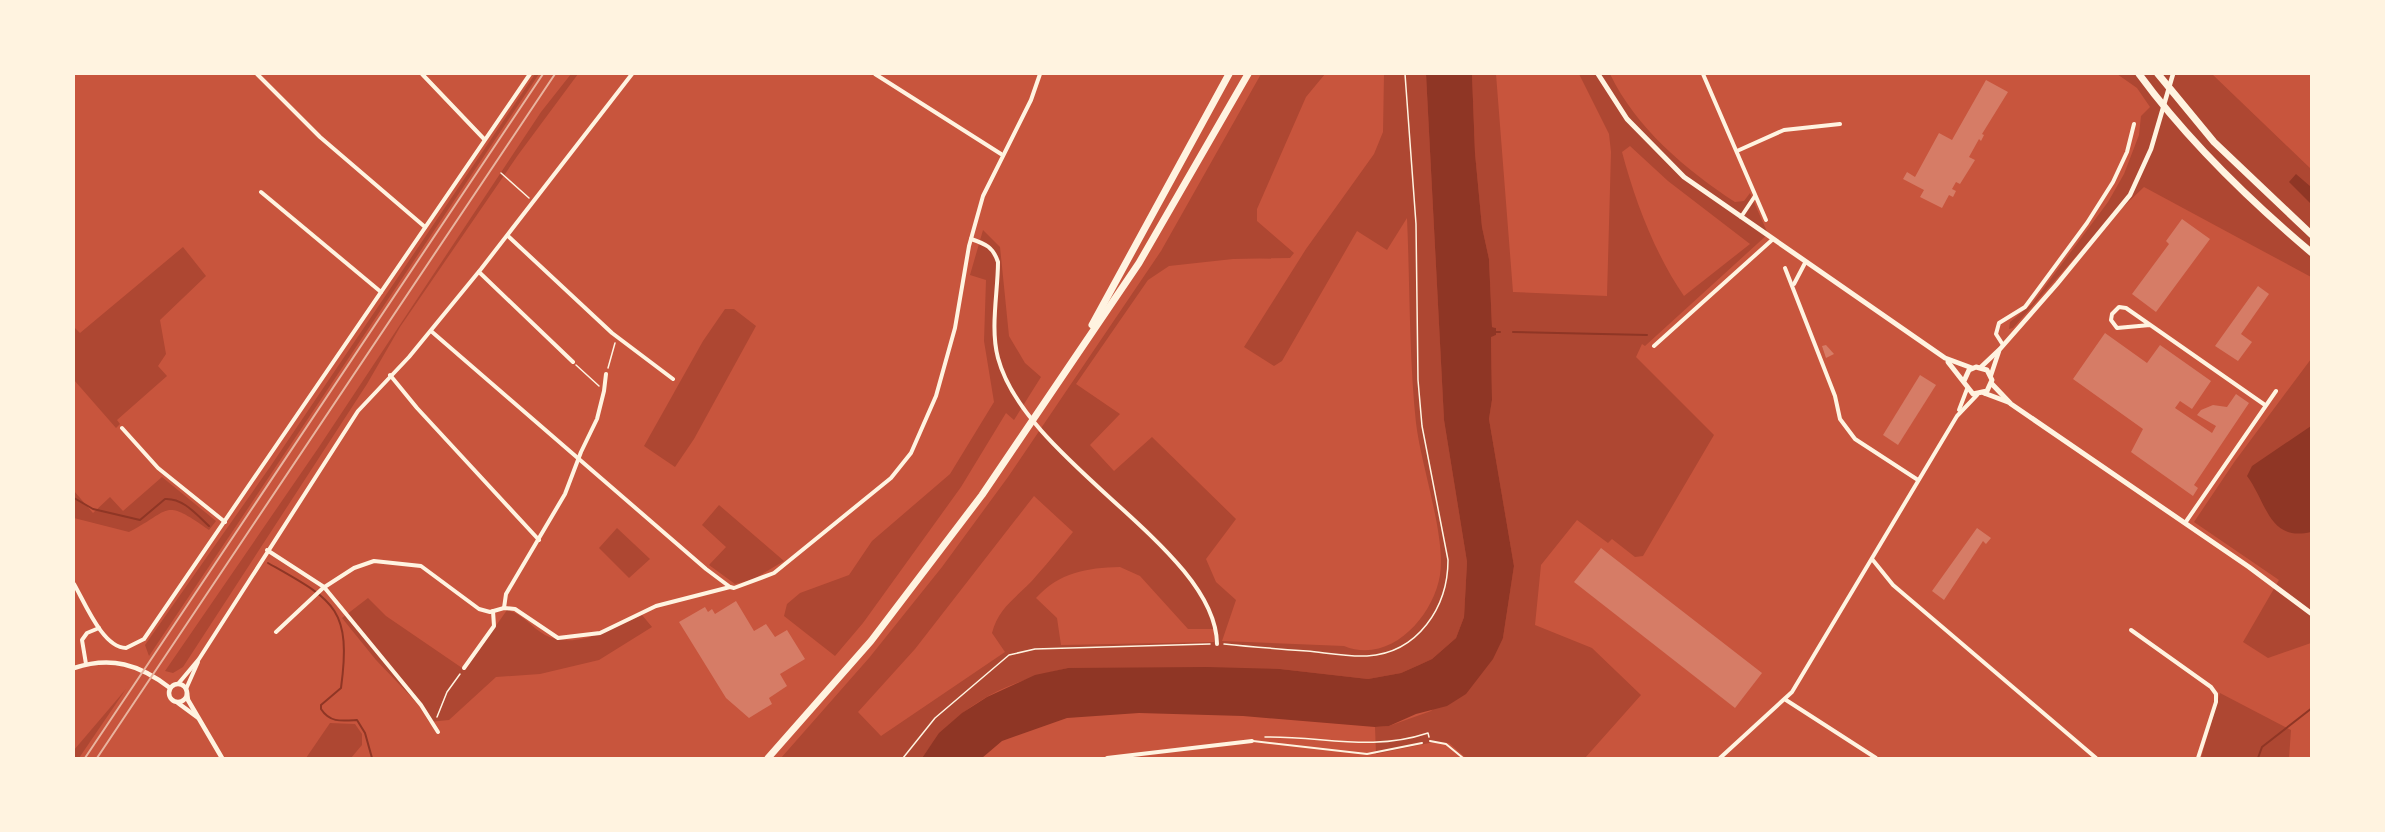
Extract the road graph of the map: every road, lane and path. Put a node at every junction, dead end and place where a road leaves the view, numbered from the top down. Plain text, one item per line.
1 (257, 74) edge
2 (422, 74) edge
3 (530, 74) edge
4 (632, 74) edge
5 (875, 74) edge
6 (1040, 74) edge
7 (1229, 74) edge
8 (1248, 74) edge
9 (1405, 74) edge
10 (1598, 74) edge
11 (1703, 74) edge
12 (2139, 74) edge
13 (2158, 74) edge
14 (2173, 74) edge
15 (1840, 124) dead end
16 (2134, 124) dead end
17 (484, 140) junction
18 (1737, 151) junction
19 (1001, 154) junction
20 (501, 172) dead end
21 (261, 192) dead end
22 (1755, 195) junction
23 (534, 202) junction
24 (1740, 219) junction
25 (1767, 220) dead end
26 (424, 227) junction
27 (2312, 235) edge
28 (508, 236) junction
29 (971, 239) junction
30 (1772, 240) junction
31 (2312, 253) edge
32 (1805, 263) junction
33 (1785, 268) dead end
34 (479, 272) junction
35 (1793, 285) junction
36 (381, 292) junction
37 (2150, 325) junction
38 (432, 331) junction
39 (617, 337) junction
40 (1654, 346) dead end
41 (2002, 347) junction
42 (1945, 358) junction
43 (573, 362) joint
44 (1070, 364) junction
45 (1981, 367) junction
46 (1972, 368) junction
47 (606, 374) joint
48 (390, 375) junction
49 (1991, 375) junction
50 (673, 379) dead end
51 (1964, 381) junction
52 (1992, 384) junction
53 (1967, 389) junction
54 (604, 391) junction
55 (2276, 391) dead end
56 (1981, 394) junction
57 (2011, 404) junction
58 (2265, 405) junction
59 (1957, 416) junction
60 (122, 428) dead end
61 (580, 457) junction
62 (1918, 480) junction
63 (225, 522) junction
64 (2185, 523) junction
65 (538, 540) junction
66 (267, 550) junction
67 (1872, 559) junction
68 (74, 584) edge
69 (730, 586) junction
70 (323, 588) junction
71 (504, 608) junction
72 (493, 611) junction
73 (2312, 614) edge
74 (99, 628) junction
75 (2132, 630) dead end
76 (276, 632) dead end
77 (1217, 644) junction
78 (199, 659) junction
79 (86, 664) junction
80 (74, 668) edge
81 (464, 668) joint
82 (178, 684) junction
83 (170, 688) junction
84 (186, 691) junction
85 (1786, 699) junction
86 (176, 703) junction
87 (197, 717) junction
88 (434, 722) junction
89 (438, 732) dead end
90 (1428, 733) dead end
91 (1252, 741) junction
92 (1430, 741) dead end
93 (1422, 743) dead end
94 (1355, 754) junction
95 (222, 759) edge
96 (768, 759) edge
97 (903, 759) edge
98 (1107, 759) edge
99 (1354, 759) edge
100 (1463, 759) edge
101 (1720, 759) edge
102 (1876, 759) edge
103 (2096, 759) edge
104 (2198, 759) edge

1 - 26 street
2 - 17 street
3 - 17 street
4 - 23 street
5 - 19 street
6 - 19 street
7 - 44 highway
8 - 44 highway
9 - 77 path
10 - 24 main road
11 - 18 street
12 - 31 highway
13 - 27 highway
14 - 41 street
15 - 18 street
16 - 41 street
17 - 26 street
18 - 22 street
19 - 29 street
20 - 23 path
21 - 36 street
22 - 24 street
22 - 25 street
23 - 28 street
24 - 30 main road
26 - 36 street
28 - 34 street
28 - 39 street
29 - 69 street
29 - 77 street
30 - 32 main road
30 - 40 street
32 - 35 street
32 - 42 main road
33 - 35 street
34 - 38 street
34 - 43 street
35 - 62 street
36 - 63 street
37 - 37 street
37 - 58 street
38 - 48 street
38 - 61 street
39 - 47 path
39 - 50 street
41 - 45 street
41 - 49 street
42 - 46 main road
42 - 51 main road
43 - 54 path
44 - 96 highway
45 - 46 main road
45 - 49 main road
46 - 51 main road
47 - 54 street
48 - 65 street
48 - 66 street
49 - 52 main road
51 - 53 main road
52 - 56 main road
52 - 57 main road
53 - 56 main road
53 - 59 street
54 - 61 street
55 - 58 street
56 - 57 main road
56 - 59 street
57 - 64 main road
58 - 64 street
59 - 62 street
60 - 63 street
61 - 65 street
61 - 69 street
62 - 67 street
63 - 74 street
64 - 73 main road
65 - 71 street
66 - 70 street
66 - 78 street
67 - 85 street
67 - 103 street
68 - 74 street
69 - 71 street
70 - 72 street
70 - 76 street
70 - 88 street
71 - 72 street
72 - 81 street
74 - 79 street
75 - 104 street
77 - 97 path
78 - 82 street
78 - 84 street
79 - 80 street
79 - 83 street
81 - 88 path
82 - 83 street
82 - 84 street
83 - 86 street
84 - 86 street
84 - 87 street
85 - 101 street
85 - 102 street
86 - 87 street
87 - 95 street
88 - 89 street
90 - 91 path
91 - 94 lane
91 - 98 street
92 - 100 lane
93 - 94 lane
94 - 99 lane

